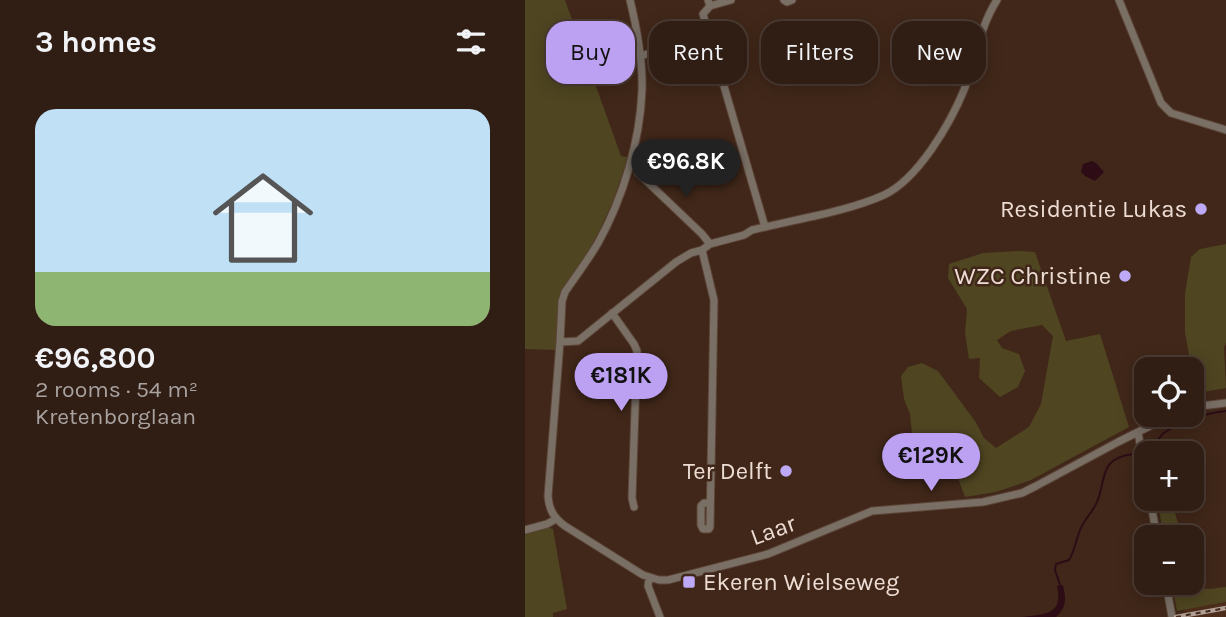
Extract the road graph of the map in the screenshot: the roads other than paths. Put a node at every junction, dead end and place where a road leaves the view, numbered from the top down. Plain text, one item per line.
1 (630, 0) edge
2 (731, 0) edge
3 (784, 0) edge
4 (792, 0) edge
5 (997, 0) edge
6 (1119, 0) edge
7 (709, 3) edge
8 (705, 21) edge
9 (649, 53) edge
10 (640, 56) junction
11 (722, 84) edge
12 (1226, 130) edge
13 (638, 173) dead end
14 (765, 226) junction
15 (710, 244) junction
16 (702, 250) junction
17 (612, 313) junction
18 (560, 342) junction
19 (1226, 403) edge
20 (1204, 406) edge
21 (1149, 427) edge
22 (1137, 432) junction
23 (1139, 441) edge
24 (711, 503) dead end
25 (634, 508) dead end
26 (556, 519) junction
27 (525, 530) edge
28 (649, 577) junction
29 (1168, 595) edge
30 (1171, 614) edge
31 (660, 617) edge

1 - 10 street
2 - 7 street
3 - 4 street
5 - 14 street
6 - 12 street
7 - 8 street
9 - 10 street
10 - 18 street
11 - 14 street
13 - 15 street
14 - 15 street
15 - 16 street
16 - 17 street
16 - 24 street
17 - 18 street
17 - 25 street
18 - 26 street
19 - 20 street
21 - 22 street, Laar
22 - 23 street
22 - 28 street, Laar
26 - 27 street
26 - 28 street
28 - 31 street
29 - 30 street

